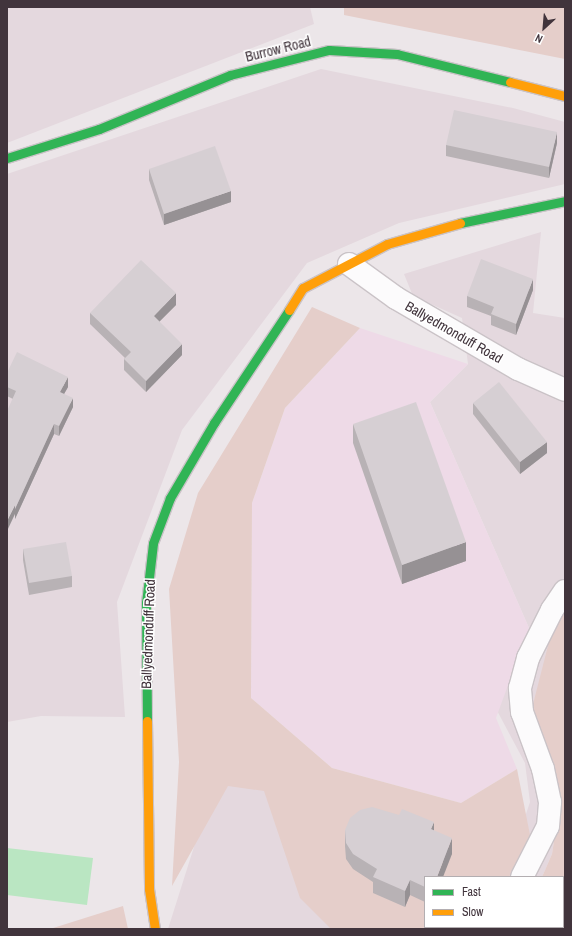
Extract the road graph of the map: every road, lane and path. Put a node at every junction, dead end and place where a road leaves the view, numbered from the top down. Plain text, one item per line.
1 (565, 96) edge
2 (7, 158) edge
3 (565, 202) edge
4 (348, 264) junction
5 (565, 390) edge
6 (565, 591) edge
7 (523, 876) edge
8 (155, 929) edge

1 - 2 street, Burrow Road
3 - 4 street, Ballyedmonduff Road
4 - 5 street, Ballyedmonduff Road
4 - 8 street, Ballyedmonduff Road
6 - 7 street

